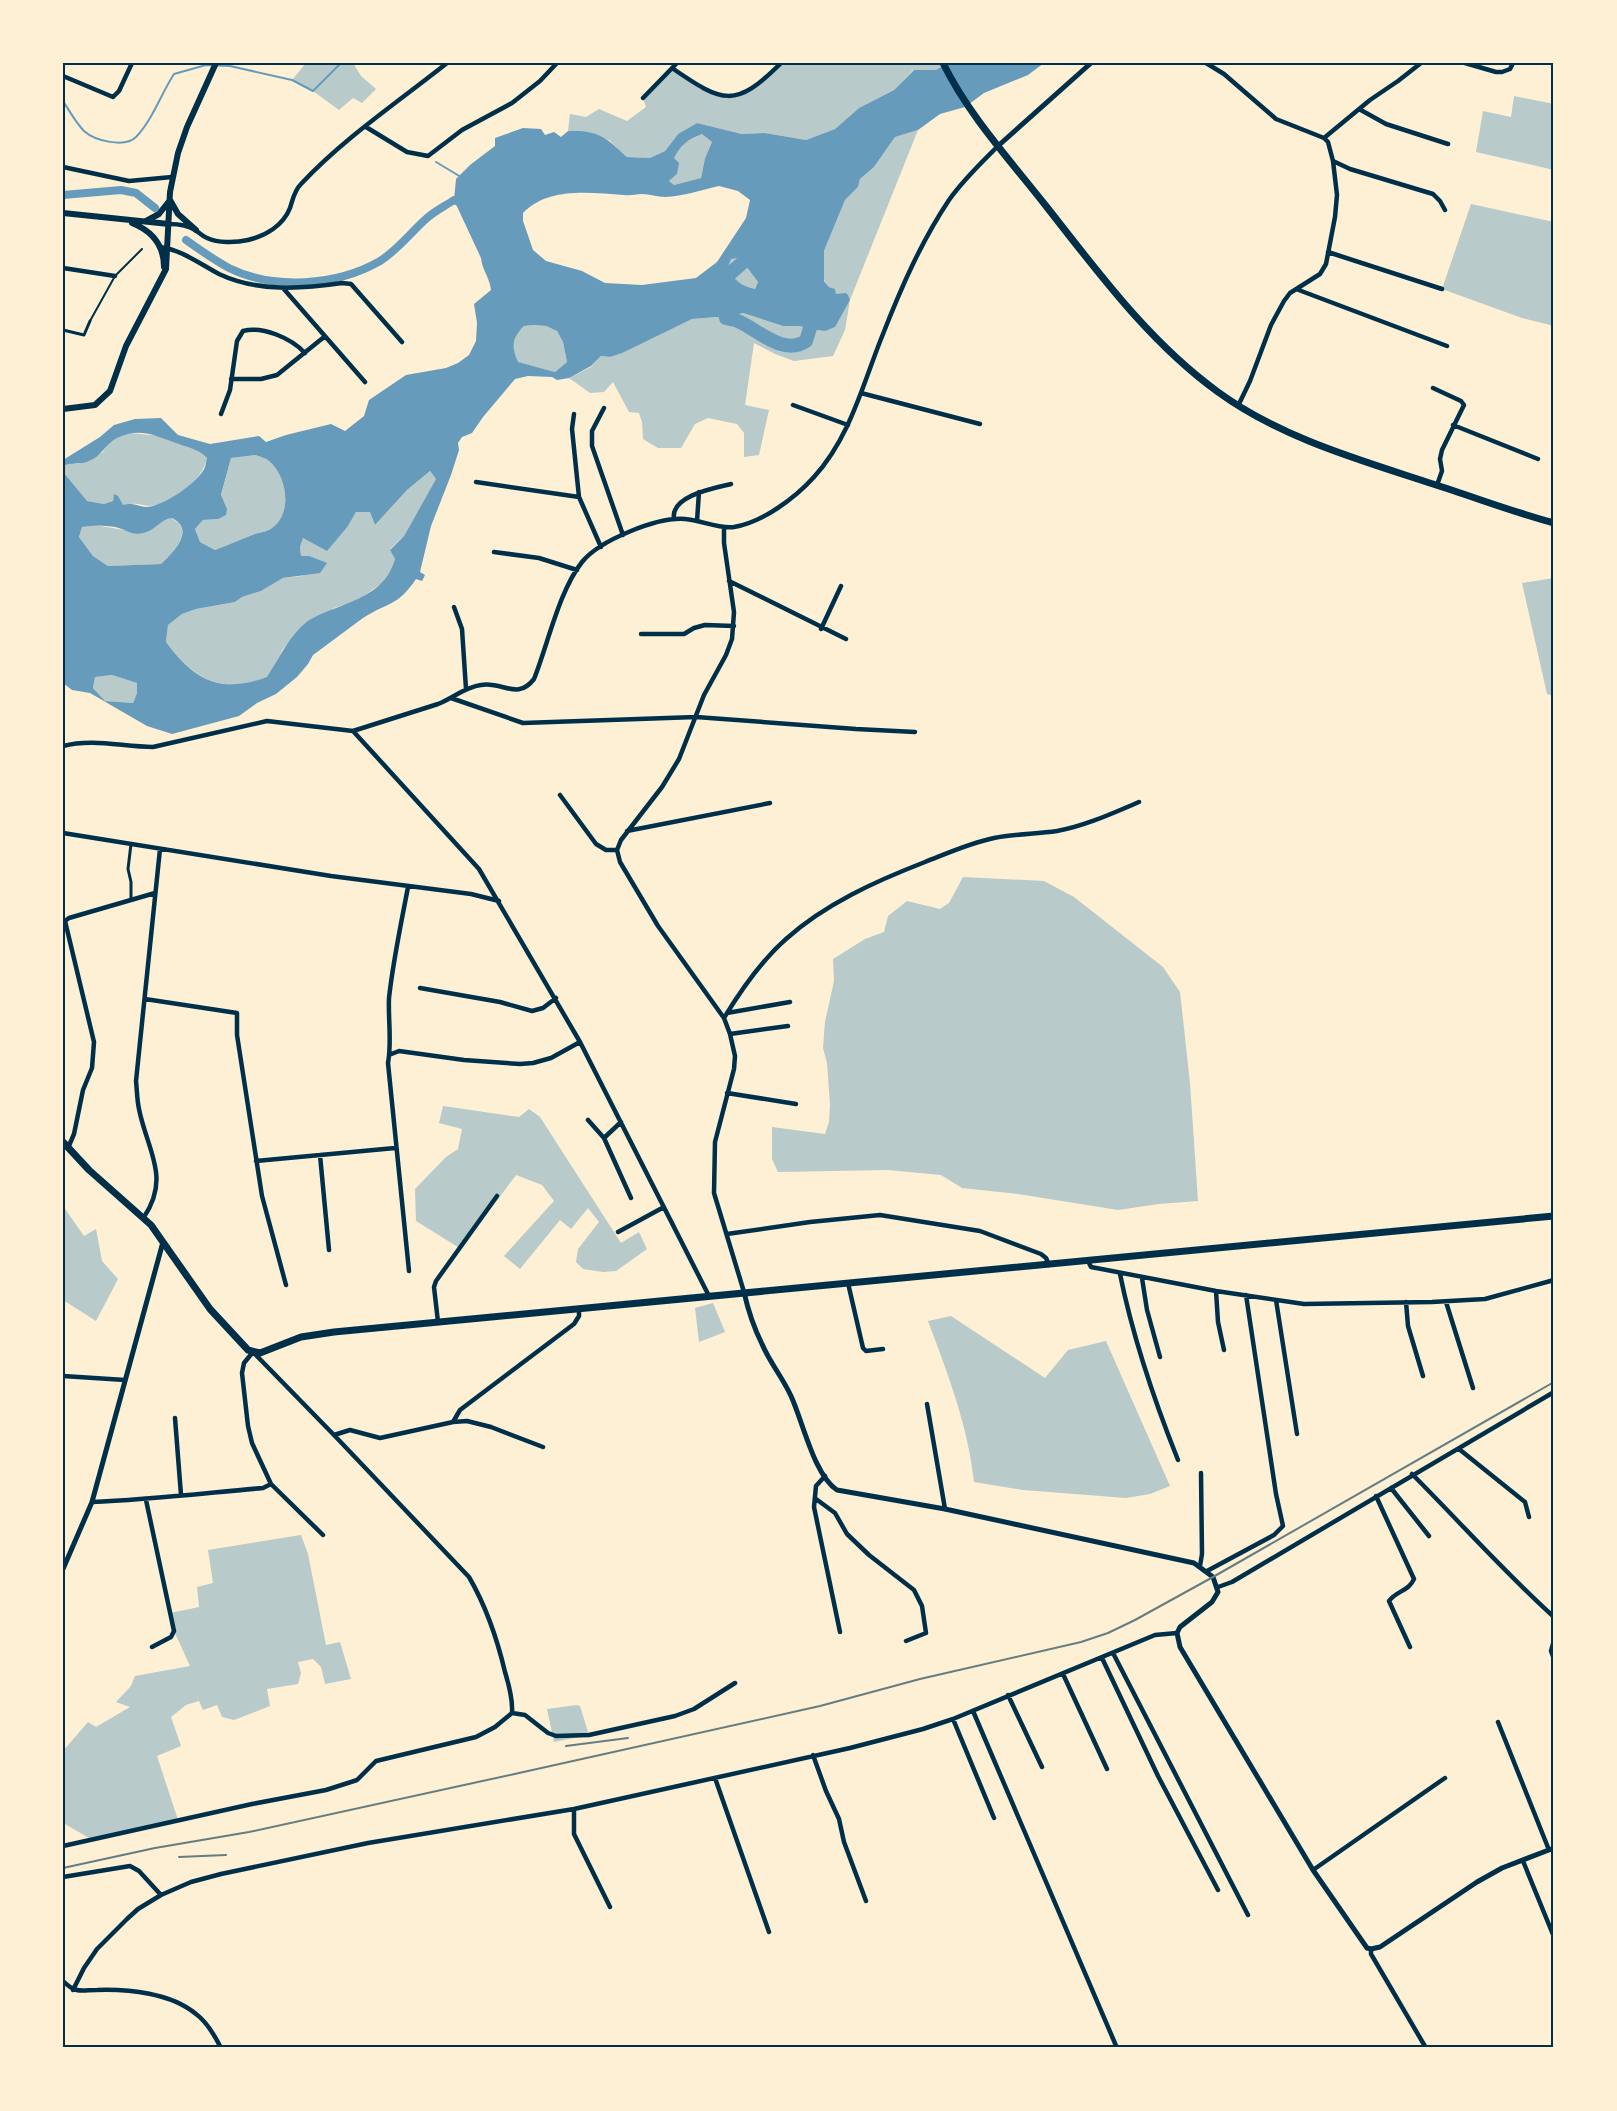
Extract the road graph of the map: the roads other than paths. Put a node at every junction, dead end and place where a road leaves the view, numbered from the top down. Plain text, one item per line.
1 (132, 63) edge
2 (216, 63) edge
3 (447, 63) edge
4 (557, 63) edge
5 (677, 63) edge
6 (781, 63) edge
7 (943, 63) edge
8 (1090, 63) edge
9 (1206, 63) edge
10 (1422, 63) edge
11 (1465, 63) edge
12 (1513, 63) edge
13 (672, 68) junction
14 (63, 76) edge
15 (643, 98) dead end
16 (1359, 109) junction
17 (366, 127) junction
18 (1324, 138) junction
19 (1448, 144) dead end
20 (998, 146) junction
21 (1333, 161) junction
22 (63, 167) edge
23 (172, 177) junction
24 (170, 200) junction
25 (1445, 210) dead end
26 (63, 213) edge
27 (126, 220) junction
28 (142, 222) junction
29 (169, 224) junction
30 (196, 230) junction
31 (160, 247) junction
32 (168, 248) junction
33 (142, 249) dead end
34 (1328, 252) junction
35 (63, 268) edge
36 (163, 274) junction
37 (115, 276) junction
38 (283, 288) junction
39 (1296, 289) junction
40 (1442, 289) dead end
41 (90, 321) joint
42 (63, 330) edge
43 (324, 337) junction
44 (402, 342) dead end
45 (1447, 346) dead end
46 (305, 353) junction
47 (231, 379) junction
48 (365, 382) dead end
49 (1433, 388) dead end
50 (861, 393) junction
51 (793, 405) dead end
52 (1238, 406) junction
53 (604, 408) dead end
54 (63, 409) edge
55 (221, 414) dead end
56 (574, 414) dead end
57 (980, 424) dead end
58 (848, 425) junction
59 (1453, 425) junction
60 (1538, 459) dead end
61 (476, 482) dead end
62 (731, 484) dead end
63 (1437, 485) junction
64 (699, 492) junction
65 (579, 497) junction
66 (674, 519) junction
67 (697, 521) junction
68 (1554, 523) edge
69 (724, 527) junction
70 (623, 535) junction
71 (602, 547) junction
72 (494, 552) dead end
73 (577, 570) junction
74 (729, 581) junction
75 (842, 586) dead end
76 (454, 607) dead end
77 (734, 626) junction
78 (821, 629) junction
79 (641, 634) dead end
80 (846, 639) dead end
81 (466, 689) junction
82 (451, 698) junction
83 (696, 717) junction
84 (353, 731) junction
85 (915, 732) dead end
86 (63, 746) edge
87 (560, 795) dead end
88 (1139, 802) dead end
89 (770, 803) dead end
90 (627, 831) junction
91 (63, 833) edge
92 (131, 844) junction
93 (160, 849) junction
94 (617, 850) junction
95 (408, 887) junction
96 (155, 893) junction
97 (131, 898) junction
98 (498, 901) junction
99 (420, 988) dead end
100 (556, 998) junction
101 (145, 999) junction
102 (790, 1002) dead end
103 (725, 1015) junction
104 (788, 1026) dead end
105 (730, 1034) junction
106 (580, 1042) junction
107 (389, 1055) junction
108 (727, 1093) junction
109 (796, 1104) dead end
110 (588, 1120) dead end
111 (621, 1122) junction
112 (604, 1138) junction
113 (65, 1145) edge
114 (395, 1148) junction
115 (320, 1155) junction
116 (256, 1161) junction
117 (497, 1196) dead end
118 (631, 1198) dead end
119 (664, 1207) junction
120 (1554, 1216) edge
121 (144, 1217) junction
122 (618, 1232) dead end
123 (727, 1234) junction
124 (163, 1242) junction
125 (329, 1250) dead end
126 (1088, 1261) junction
127 (1049, 1264) junction
128 (409, 1271) dead end
129 (1120, 1274) junction
130 (1142, 1278) junction
131 (1554, 1280) edge
132 (848, 1283) junction
133 (285, 1285) dead end
134 (1216, 1291) junction
135 (744, 1292) junction
136 (1246, 1295) junction
137 (709, 1296) junction
138 (1276, 1300) junction
139 (1406, 1302) junction
140 (1446, 1302) junction
141 (579, 1309) junction
142 (438, 1322) junction
143 (882, 1349) dead end
144 (1224, 1350) dead end
145 (253, 1352) junction
146 (1160, 1357) dead end
147 (63, 1376) edge
148 (1423, 1376) dead end
149 (125, 1380) junction
150 (1473, 1388) dead end
151 (1554, 1392) edge
152 (927, 1404) dead end
153 (176, 1418) dead end
154 (453, 1422) junction
155 (1297, 1434) dead end
156 (334, 1435) junction
157 (543, 1447) dead end
158 (1459, 1449) junction
159 (1178, 1460) dead end
160 (1201, 1473) dead end
161 (1412, 1474) junction
162 (825, 1476) junction
163 (271, 1484) junction
164 (1391, 1488) junction
165 (181, 1495) junction
166 (1376, 1497) junction
167 (816, 1499) junction
168 (146, 1500) junction
169 (92, 1502) junction
170 (945, 1509) junction
171 (1529, 1517) dead end
172 (323, 1535) dead end
173 (1429, 1536) dead end
174 (1200, 1566) junction
175 (63, 1569) edge
176 (1207, 1571) junction
177 (1218, 1587) junction
178 (1554, 1617) edge
179 (840, 1632) dead end
180 (1178, 1633) junction
181 (1554, 1640) edge
182 (906, 1641) dead end
183 (152, 1647) dead end
184 (1410, 1647) dead end
185 (1113, 1653) junction
186 (1102, 1658) junction
187 (1554, 1659) edge
188 (1063, 1674) junction
189 (735, 1683) dead end
190 (1008, 1695) junction
191 (973, 1711) junction
192 (512, 1713) junction
193 (953, 1719) junction
194 (1498, 1722) dead end
195 (813, 1755) junction
196 (1042, 1767) dead end
197 (1107, 1768) dead end
198 (715, 1778) junction
199 (1445, 1778) dead end
200 (574, 1809) junction
201 (994, 1818) dead end
202 (63, 1846) edge
203 (1551, 1849) edge
204 (1523, 1861) junction
205 (1313, 1870) junction
206 (63, 1877) edge
207 (1218, 1890) dead end
208 (161, 1895) junction
209 (866, 1901) dead end
210 (610, 1907) dead end
211 (1248, 1915) dead end
212 (769, 1932) dead end
213 (1554, 1937) edge
214 (1371, 1949) junction
215 (63, 1981) edge
216 (73, 1990) junction
217 (221, 2048) edge
218 (1117, 2048) edge
219 (1426, 2048) edge

1 - 14 street
2 - 23 main road
3 - 17 street
4 - 17 street
5 - 13 street
6 - 13 street
7 - 20 main road
8 - 20 street
9 - 18 street
10 - 16 street
11 - 12 street
13 - 15 street
16 - 18 street
16 - 19 street
17 - 30 street
18 - 21 street
20 - 50 street
20 - 52 main road
21 - 25 street
21 - 34 street
22 - 23 street
23 - 24 main road
24 - 28 main road
24 - 29 main road
24 - 30 main road
26 - 27 main road
27 - 28 main road
27 - 31 main road
28 - 29 main road
29 - 30 street
29 - 32 main road
31 - 32 street
31 - 36 main road
32 - 36 main road
32 - 38 street
33 - 37 lane
34 - 39 street
34 - 40 street
35 - 37 street
36 - 54 main road
37 - 41 lane
38 - 43 street
38 - 44 street
39 - 45 street
39 - 52 street
41 - 42 street
43 - 46 street
43 - 48 street
46 - 47 street
46 - 47 street
47 - 55 street
49 - 59 street
50 - 57 street
50 - 58 street
51 - 58 street
52 - 63 main road
53 - 70 street
56 - 65 street
58 - 69 street
59 - 60 street
59 - 63 street
61 - 65 street
62 - 64 street
63 - 68 main road
64 - 66 street
64 - 67 street
65 - 71 street
66 - 67 street
66 - 70 street
67 - 69 street
69 - 74 street
70 - 71 street
71 - 73 street
72 - 73 street
73 - 81 street
74 - 77 street
74 - 78 street
75 - 78 street
76 - 81 street
77 - 79 street
77 - 83 street
78 - 80 street
81 - 82 street
82 - 83 street
82 - 84 street
83 - 85 street
83 - 90 street
84 - 86 street
84 - 98 street
87 - 94 street
88 - 103 street
89 - 90 street
90 - 94 street
91 - 92 street
92 - 93 street
92 - 97 street
93 - 95 street
93 - 96 street
94 - 103 street
95 - 98 street
95 - 107 street
96 - 97 street
96 - 101 street
97 - 113 street
98 - 100 street
99 - 100 street
100 - 106 street
101 - 116 street
101 - 121 street
102 - 103 street
103 - 105 street
104 - 105 street
105 - 108 street
106 - 107 street
106 - 111 street
107 - 114 street
108 - 109 street
108 - 123 street
110 - 112 street
111 - 112 street
111 - 119 street
112 - 118 street
113 - 121 main road
114 - 115 street
114 - 128 street
115 - 116 street
115 - 125 street
116 - 133 street
117 - 142 street
119 - 122 street
119 - 137 street
120 - 126 main road
121 - 124 main road
123 - 127 street
123 - 135 street
124 - 145 main road
124 - 149 street
126 - 127 main road
126 - 129 street
127 - 132 main road
129 - 130 street
129 - 159 street
130 - 134 street
130 - 146 street
131 - 140 street
132 - 135 main road
132 - 143 street
134 - 136 street
134 - 144 street
135 - 137 main road
135 - 162 street
136 - 138 street
136 - 176 street
137 - 141 main road
138 - 139 street
138 - 155 street
139 - 140 street
139 - 148 street
140 - 150 street
141 - 142 main road
141 - 154 street
142 - 145 main road
145 - 156 street
145 - 163 street
147 - 149 street
149 - 169 street
151 - 158 street
152 - 170 street
153 - 165 street
154 - 156 street
154 - 157 street
156 - 192 street
158 - 161 street
158 - 171 street
160 - 174 street
161 - 164 street
161 - 178 street
162 - 167 street
162 - 170 street
163 - 165 street
163 - 172 street
164 - 166 street
164 - 173 street
165 - 168 street
166 - 177 street
166 - 184 street
167 - 179 street
167 - 182 street
168 - 169 street
168 - 183 street
169 - 175 street
170 - 174 street
174 - 176 street
176 - 177 street
177 - 180 street
180 - 185 street
180 - 205 street
181 - 187 street
185 - 186 street
185 - 211 street
186 - 188 street
186 - 207 street
188 - 190 street
188 - 197 street
189 - 192 street
190 - 191 street
190 - 196 street
191 - 193 street
191 - 218 street
192 - 202 street
193 - 195 street
193 - 201 street
194 - 203 street
195 - 198 street
195 - 209 street
198 - 200 street
198 - 212 street
199 - 205 street
200 - 208 street
200 - 210 street
203 - 204 street
204 - 213 street
204 - 214 street
205 - 214 street
206 - 208 street
208 - 216 street
214 - 219 street
215 - 216 street
216 - 217 street

